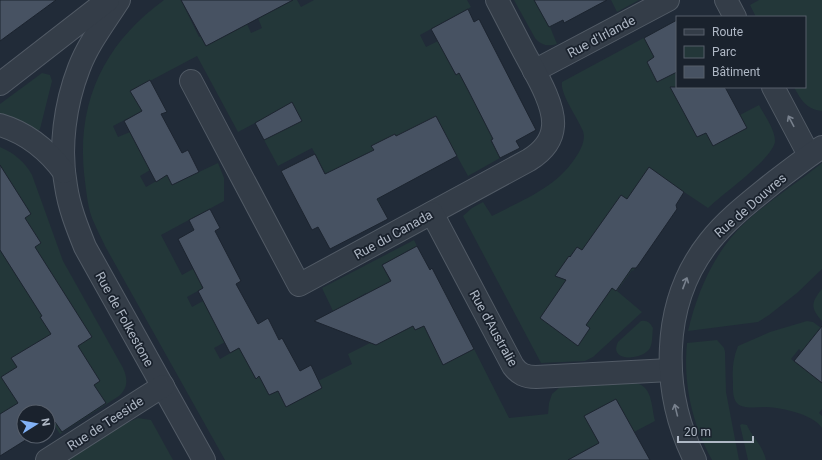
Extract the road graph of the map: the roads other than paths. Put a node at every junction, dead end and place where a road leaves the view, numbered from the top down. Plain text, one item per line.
1 (108, 0) edge
2 (119, 0) edge
3 (497, 0) edge
4 (668, 0) edge
5 (726, 0) edge
6 (734, 16) edge
7 (534, 71) junction
8 (191, 81) dead end
9 (0, 84) edge
10 (773, 88) edge
11 (0, 125) edge
12 (815, 151) edge
13 (64, 172) junction
14 (432, 213) junction
15 (670, 370) junction
16 (162, 386) junction
17 (47, 460) edge
18 (204, 460) edge
19 (695, 460) edge

1 - 9 street
2 - 13 street, Rue de Folkestone
3 - 7 street, Rue du Canada
4 - 7 street, Rue d'Irlande
5 - 6 street
7 - 14 street, Rue du Canada
8 - 14 street, Rue du Canada
12 -> 10 street
11 - 13 street, Rue de Folkestone
15 -> 12 street, Rue de Douvres
13 - 16 street, Rue de Folkestone
14 - 15 street, Rue d'Australie
19 -> 15 street, Rue de Douvres
16 - 17 street, Rue de Teeside
16 - 18 street, Rue de Folkestone

